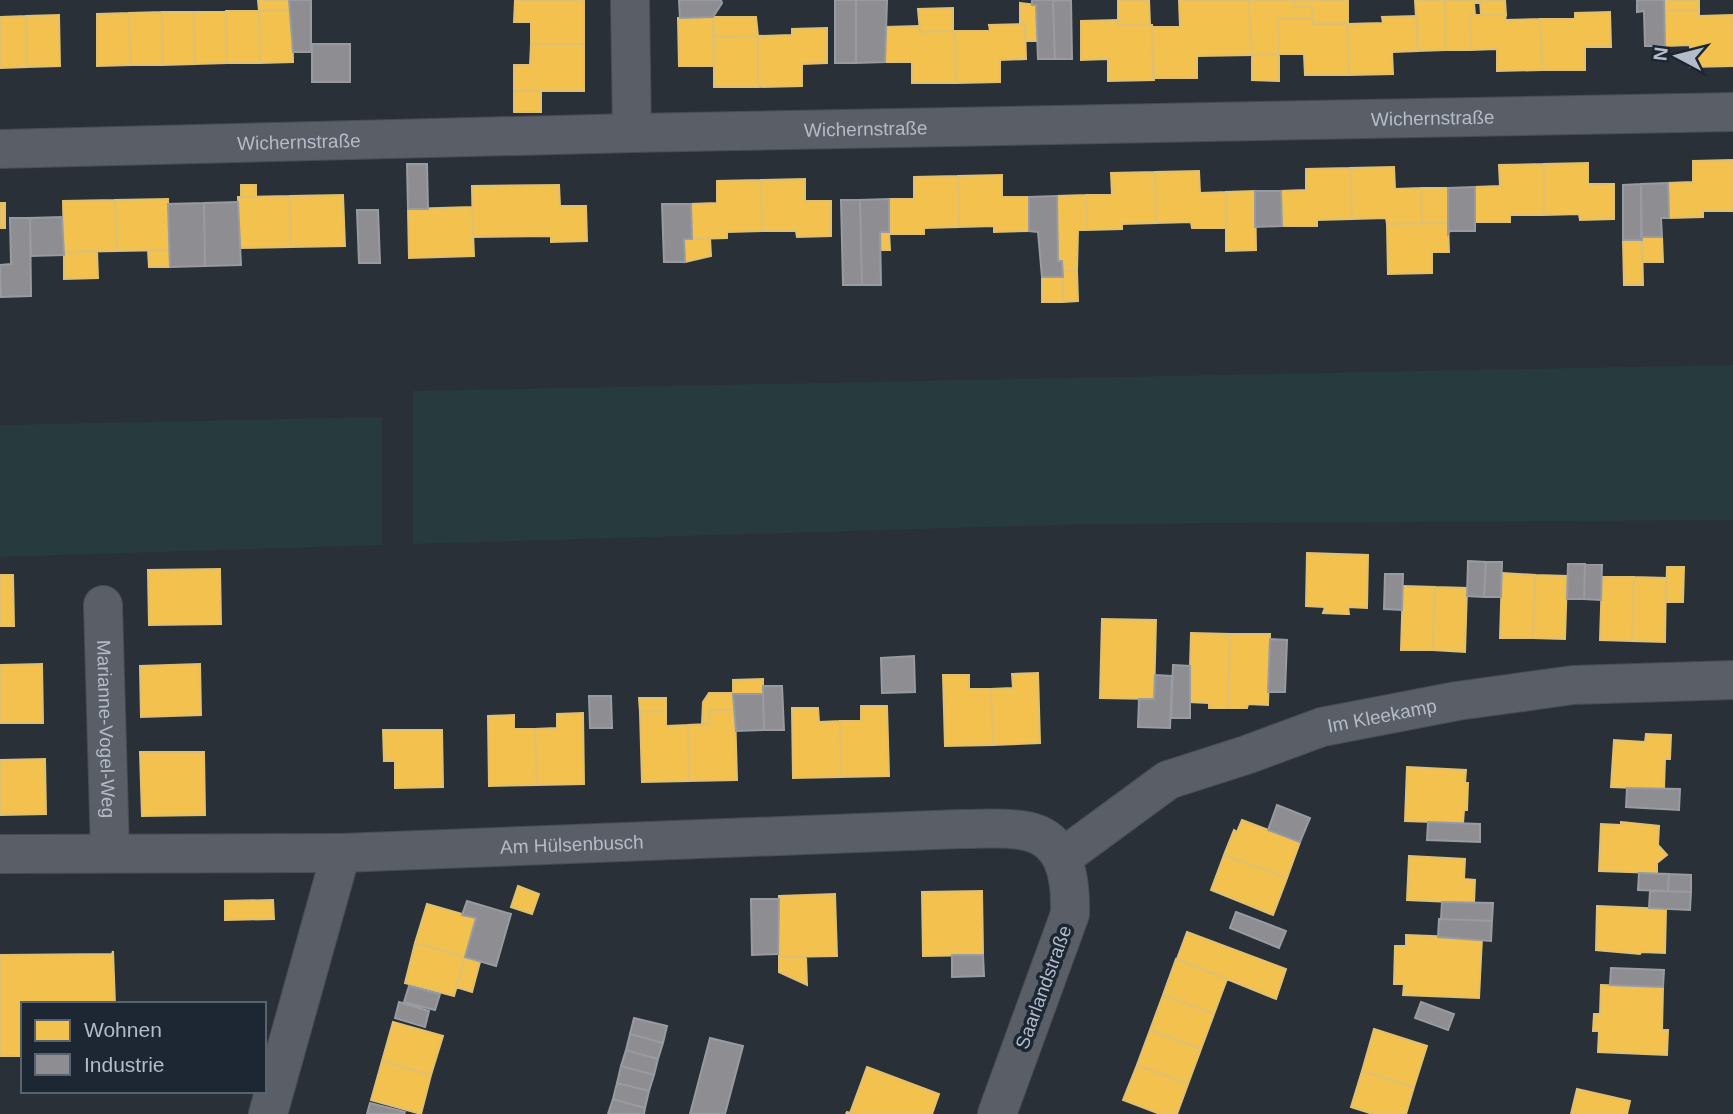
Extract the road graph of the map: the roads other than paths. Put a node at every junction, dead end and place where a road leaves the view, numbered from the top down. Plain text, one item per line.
1 (630, 0) edge
2 (1733, 112) edge
3 (632, 133) junction
4 (0, 149) edge
5 (103, 605) dead end
6 (1733, 680) edge
7 (110, 852) junction
8 (341, 853) junction
9 (0, 854) edge
10 (1063, 857) junction
11 (1004, 1112) edge
12 (268, 1114) edge

1 - 3 street
2 - 3 street, Wichernstraße
3 - 4 street, Wichernstraße
5 - 7 street, Marianne-Vogel-Weg
6 - 10 street, Im Kleekamp
7 - 8 street
7 - 9 street
8 - 10 street, Am Hülsenbusch
8 - 12 street
10 - 11 street, Saarlandstraße

